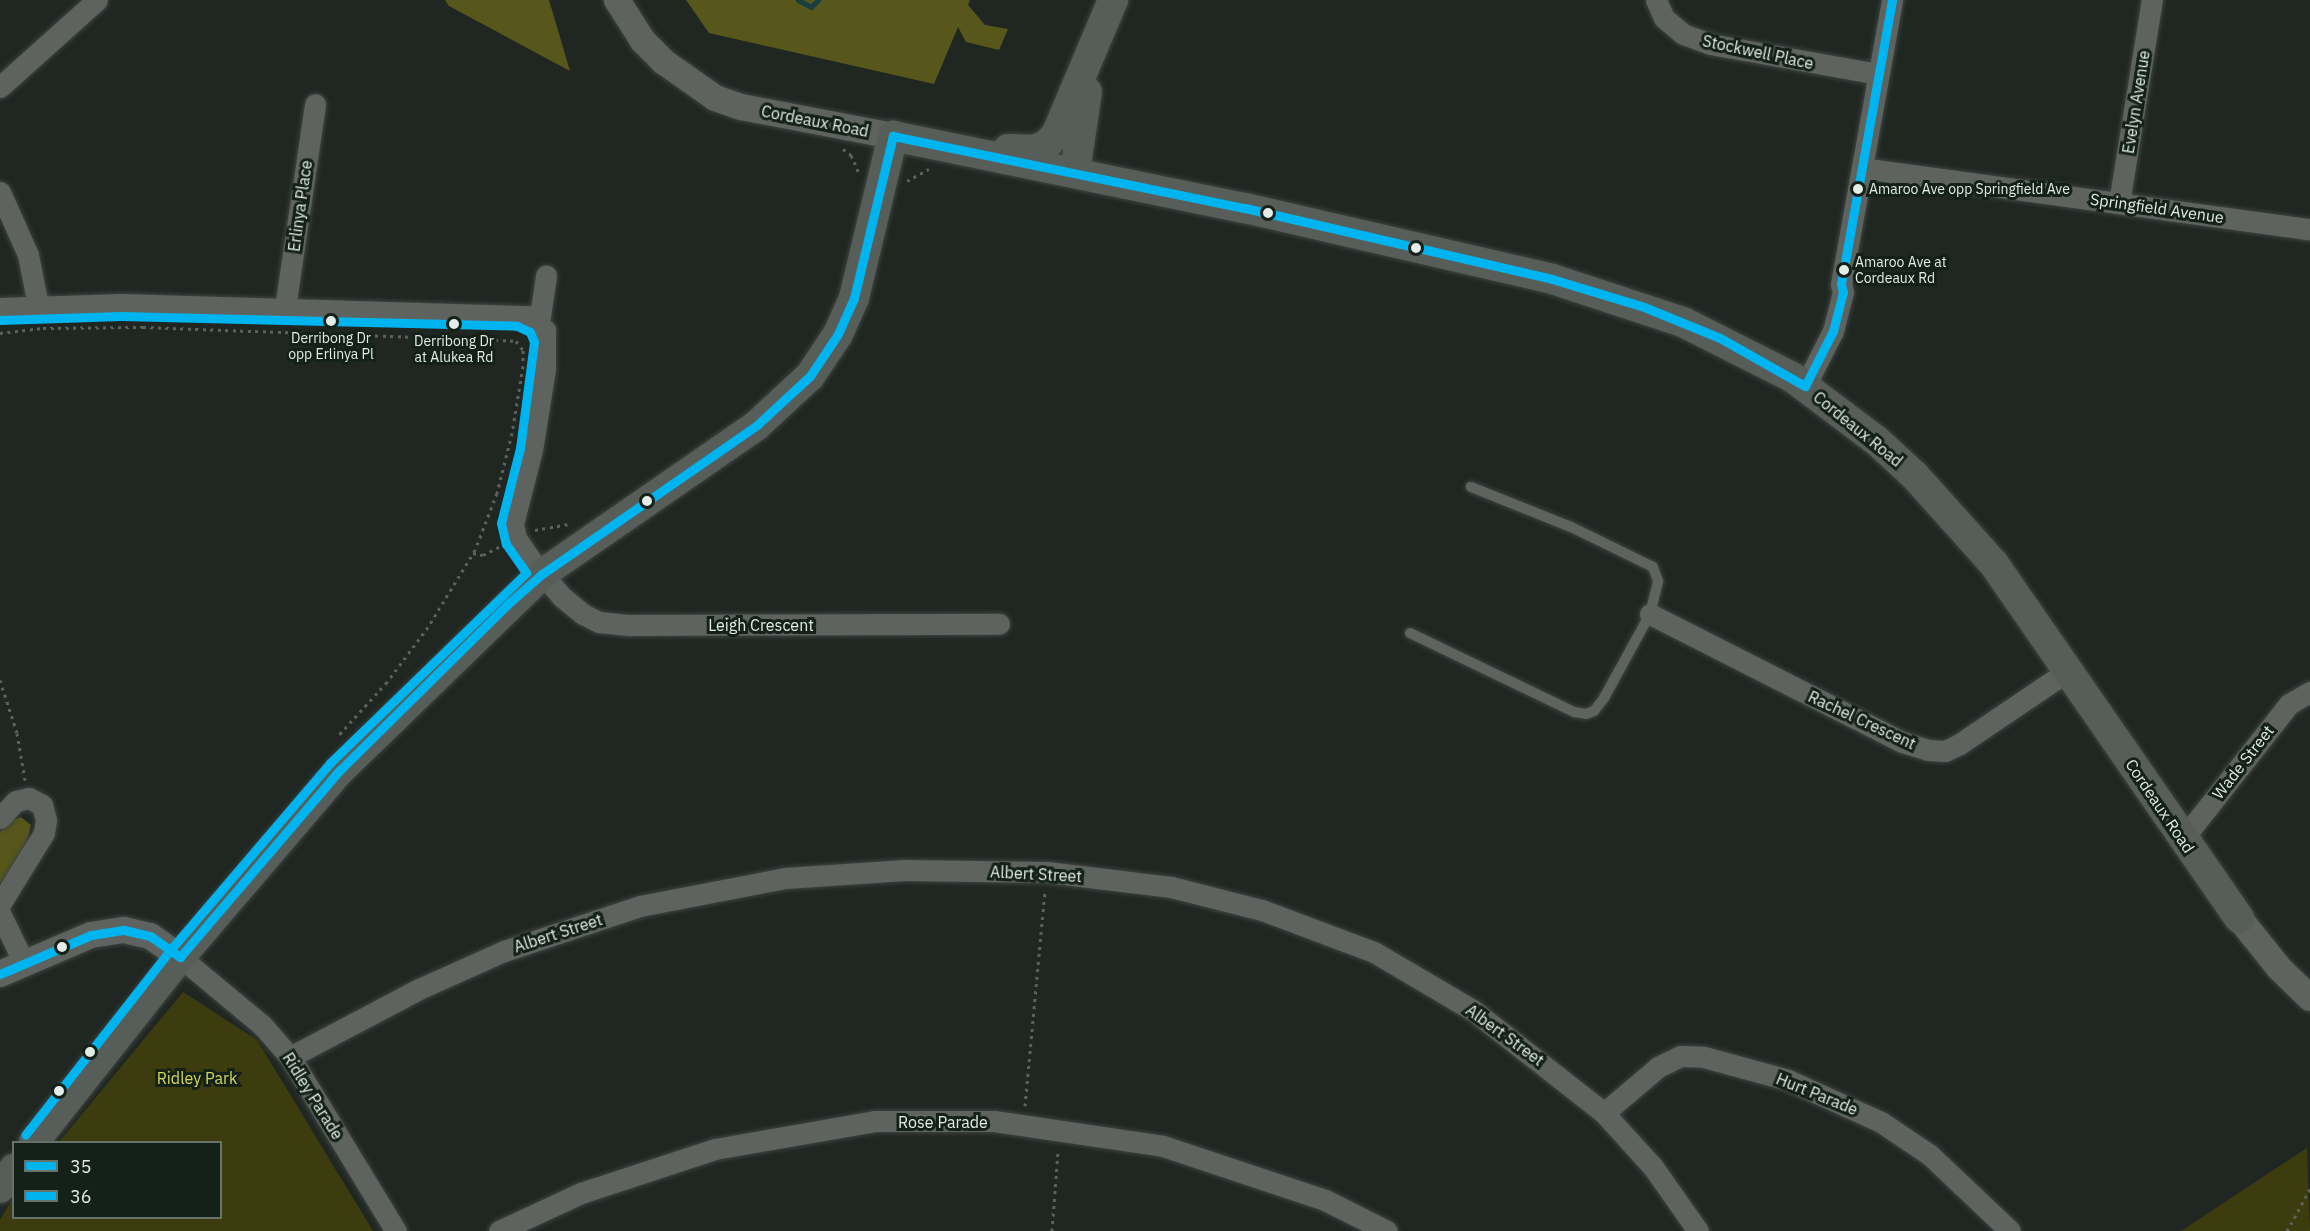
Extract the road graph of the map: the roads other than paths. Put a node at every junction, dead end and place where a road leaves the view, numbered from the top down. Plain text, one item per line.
1 (97, 0) edge
2 (617, 0) edge
3 (1113, 0) edge
4 (1656, 0) edge
5 (1892, 0) edge
6 (2151, 0) edge
7 (1086, 66) junction
8 (1878, 74) junction
9 (0, 87) edge
10 (315, 104) dead end
11 (893, 136) junction
12 (942, 157) junction
13 (1862, 168) junction
14 (1075, 172) junction
15 (0, 192) edge
16 (2120, 203) junction
17 (2310, 229) edge
18 (546, 276) dead end
19 (38, 305) junction
20 (0, 308) edge
21 (285, 308) junction
22 (539, 323) junction
23 (1798, 381) junction
24 (1471, 487) dead end
25 (542, 574) junction
26 (1650, 614) junction
27 (999, 624) dead end
28 (1410, 633) dead end
29 (2068, 670) junction
30 (2310, 692) edge
31 (0, 818) edge
32 (2182, 840) junction
33 (0, 904) edge
34 (0, 913) edge
35 (2239, 918) joint
36 (180, 957) junction
37 (24, 963) junction
38 (0, 974) edge
39 (2310, 998) edge
40 (290, 1057) junction
41 (1604, 1113) junction
42 (36, 1141) edge
43 (12, 1172) edge
44 (0, 1188) edge
45 (396, 1231) edge
46 (499, 1231) edge
47 (1387, 1231) edge
48 (1698, 1231) edge
49 (2010, 1231) edge

1 - 9 street
2 - 11 street, Cordeaux Road
3 - 7 main road
4 - 8 street, Stockwell Place
5 - 8 street
6 - 16 street, Evelyn Avenue
7 - 12 main road
7 - 14 main road
8 - 13 street
10 - 21 street, Erlinya Place
11 - 12 main road, Cordeaux Road
11 - 25 main road
12 - 14 main road, Cordeaux Road
13 - 16 street, Springfield Avenue
13 - 23 street
14 - 23 main road, Cordeaux Road
15 - 19 street
16 - 17 street, Springfield Avenue
18 - 22 street
19 - 20 street
19 - 21 street
21 - 22 street
22 - 25 street, Leigh Crescent
23 - 29 main road, Cordeaux Road
24 - 26 lane
25 - 27 street, Leigh Crescent
25 - 36 main road
26 - 28 lane
26 - 29 street, Rachel Crescent
29 - 32 main road, Cordeaux Road
30 - 32 street, Wade Street
31 - 33 street
32 - 35 main road, Cordeaux Road
34 - 37 street
35 - 39 street, Cordeaux Road
36 - 37 street
36 - 40 street, Ridley Parade
36 - 42 main road
37 - 38 street
40 - 41 street, Albert Street
40 - 45 street, Ridley Parade
41 - 48 street, Albert Street
41 - 49 street, Hurt Parade
43 - 44 main road
46 - 47 street, Rose Parade

